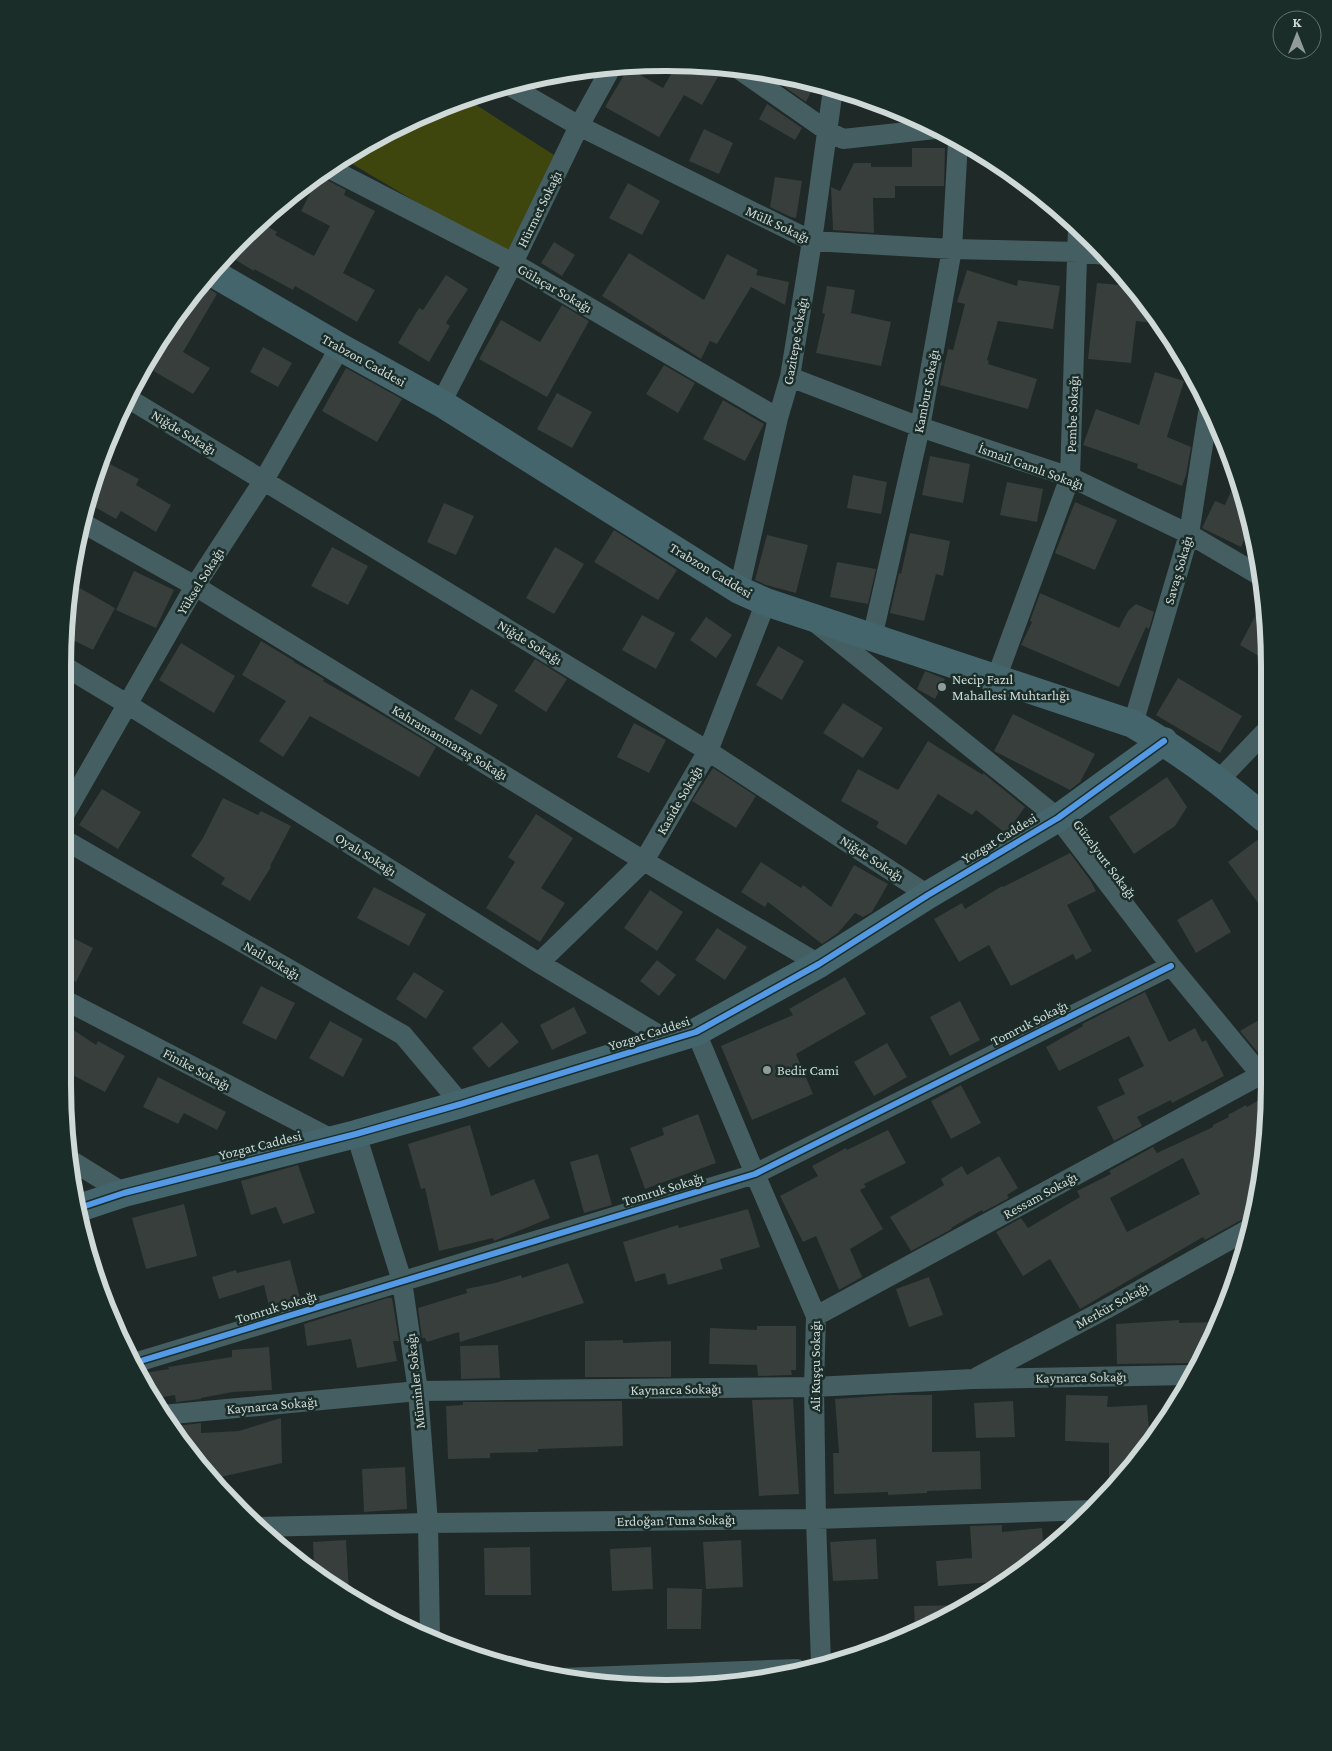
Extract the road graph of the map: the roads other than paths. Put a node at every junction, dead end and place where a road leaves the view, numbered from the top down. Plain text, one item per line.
1 (607, 75) edge
2 (750, 77) edge
3 (518, 91) edge
4 (832, 96) edge
5 (579, 126) junction
6 (826, 130) junction
7 (923, 130) edge
8 (958, 148) edge
9 (335, 171) edge
10 (1078, 237) edge
11 (812, 241) junction
12 (952, 249) junction
13 (1078, 252) junction
14 (1095, 254) edge
15 (513, 263) junction
16 (217, 276) edge
17 (340, 348) junction
18 (790, 377) junction
19 (134, 402) edge
20 (441, 403) junction
21 (778, 418) junction
22 (1207, 420) edge
23 (920, 427) junction
24 (1070, 477) junction
25 (264, 480) junction
26 (89, 526) edge
27 (1189, 534) junction
28 (1253, 572) edge
29 (195, 586) junction
30 (739, 590) junction
31 (766, 602) junction
32 (805, 614) junction
33 (872, 638) junction
34 (71, 670) edge
35 (996, 678) junction
36 (127, 704) junction
37 (1133, 724) junction
38 (1261, 736) edge
39 (1164, 742) junction
40 (708, 751) junction
41 (1219, 780) junction
42 (71, 803) edge
43 (1261, 815) edge
44 (1058, 818) junction
45 (71, 844) edge
46 (644, 861) junction
47 (928, 895) junction
48 (539, 963) junction
49 (819, 964) junction
50 (1171, 966) junction
51 (71, 1003) edge
52 (696, 1032) junction
53 (669, 1041) junction
54 (1261, 1073) edge
55 (1261, 1075) edge
56 (461, 1104) junction
57 (344, 1137) junction
58 (76, 1164) edge
59 (755, 1174) junction
60 (124, 1193) junction
61 (84, 1206) edge
62 (1241, 1233) edge
63 (402, 1281) junction
64 (816, 1316) junction
65 (140, 1362) edge
66 (1185, 1375) edge
67 (973, 1379) junction
68 (814, 1387) junction
69 (418, 1391) junction
70 (171, 1414) edge
71 (1082, 1510) edge
72 (816, 1519) junction
73 (428, 1523) junction
74 (268, 1527) edge
75 (430, 1630) edge
76 (821, 1659) edge
77 (771, 1670) edge
78 (605, 1676) edge

1 - 5 street, Hürmet Sokağı
2 - 6 street
3 - 5 street, Mülk Sokağı
4 - 6 street, Gazitepe Sokağı
5 - 11 street, Mülk Sokağı
5 - 15 street, Hürmet Sokağı
6 - 7 street
6 - 11 street, Gazitepe Sokağı
8 - 12 street, Kambur Sokağı
9 - 15 street, Gülaçar Sokağı
10 - 13 street, Pembe Sokağı
11 - 12 street, Mülk Sokağı
11 - 18 street, Gazitepe Sokağı
12 - 13 street, Mülk Sokağı
12 - 23 street, Kambur Sokağı
13 - 14 street, Mülk Sokağı
13 - 24 street, Pembe Sokağı
15 - 20 street, Hürmet Sokağı
15 - 21 street, Gülaçar Sokağı
16 - 17 main road, Trabzon Caddesi
17 - 20 main road, Trabzon Caddesi
17 - 25 street, Yüksel Sokağı
18 - 21 street, Gazitepe Sokağı
18 - 23 street, İsmail Gamlı Sokağı
19 - 25 street, Niğde Sokağı
20 - 30 main road, Trabzon Caddesi
21 - 30 street, Gazitepe Sokağı
22 - 27 street, Savaş Sokağı
23 - 24 street, İsmail Gamlı Sokağı
23 - 33 street, Kambur Sokağı
24 - 27 street, İsmail Gamlı Sokağı
24 - 35 street, Pembe Sokağı
25 - 29 street, Yüksel Sokağı
25 - 40 street, Niğde Sokağı
26 - 29 street, Kahramanmaraş Sokağı
27 - 28 street, İsmail Gamlı Sokağı
27 - 37 street, Savaş Sokağı
29 - 36 street, Yüksel Sokağı
29 - 46 street, Kahramanmaraş Sokağı
30 - 31 main road, Trabzon Caddesi
31 - 32 main road, Trabzon Caddesi
31 - 40 street, Kaside Sokağı
32 - 33 main road, Trabzon Caddesi
32 - 44 street, Güzelyurt Sokağı
33 - 35 main road, Trabzon Caddesi
34 - 36 street, Oyalı Sokağı
35 - 37 main road, Trabzon Caddesi
36 - 42 street, Yüksel Sokağı
36 - 48 street, Oyalı Sokağı
37 - 39 main road, Trabzon Caddesi
38 - 41 street
39 - 41 main road, Trabzon Caddesi
39 - 44 main road, Yozgat Caddesi
40 - 46 street, Kaside Sokağı
40 - 47 street, Niğde Sokağı
41 - 43 main road, Trabzon Caddesi
44 - 47 main road, Yozgat Caddesi
44 - 50 street, Güzelyurt Sokağı
45 - 56 street, Nail Sokağı
46 - 48 street, Kaside Sokağı
46 - 49 street, Kahramanmaraş Sokağı
47 - 49 main road, Yozgat Caddesi
48 - 53 street, Oyalı Sokağı
49 - 52 main road, Yozgat Caddesi
50 - 54 street, Güzelyurt Sokağı
50 - 59 street, Tomruk Sokağı
51 - 57 street, Finike Sokağı
52 - 53 main road, Yozgat Caddesi
52 - 59 street, Ali Kuşçu Sokağı
53 - 56 main road, Yozgat Caddesi
55 - 64 street, Ressam Sokağı
56 - 57 main road, Yozgat Caddesi
57 - 60 main road, Yozgat Caddesi
57 - 63 street, Müminler Sokağı
58 - 60 street
59 - 63 street, Tomruk Sokağı
59 - 64 street, Ali Kuşçu Sokağı
60 - 61 main road, Yozgat Caddesi
62 - 67 street, Merkür Sokağı
63 - 65 street, Tomruk Sokağı
63 - 69 street, Müminler Sokağı
64 - 68 street, Ali Kuşçu Sokağı
66 - 67 street, Kaynarca Sokağı
67 - 68 street, Kaynarca Sokağı
68 - 69 street, Kaynarca Sokağı
68 - 72 street, Ali Kuşçu Sokağı
69 - 70 street, Kaynarca Sokağı
69 - 73 street, Müminler Sokağı
71 - 72 street, Erdoğan Tuna Sokağı
72 - 73 street, Erdoğan Tuna Sokağı
72 - 76 street, Ali Kuşçu Sokağı
73 - 74 street, Erdoğan Tuna Sokağı
73 - 75 street, Müminler Sokağı
77 - 78 street

